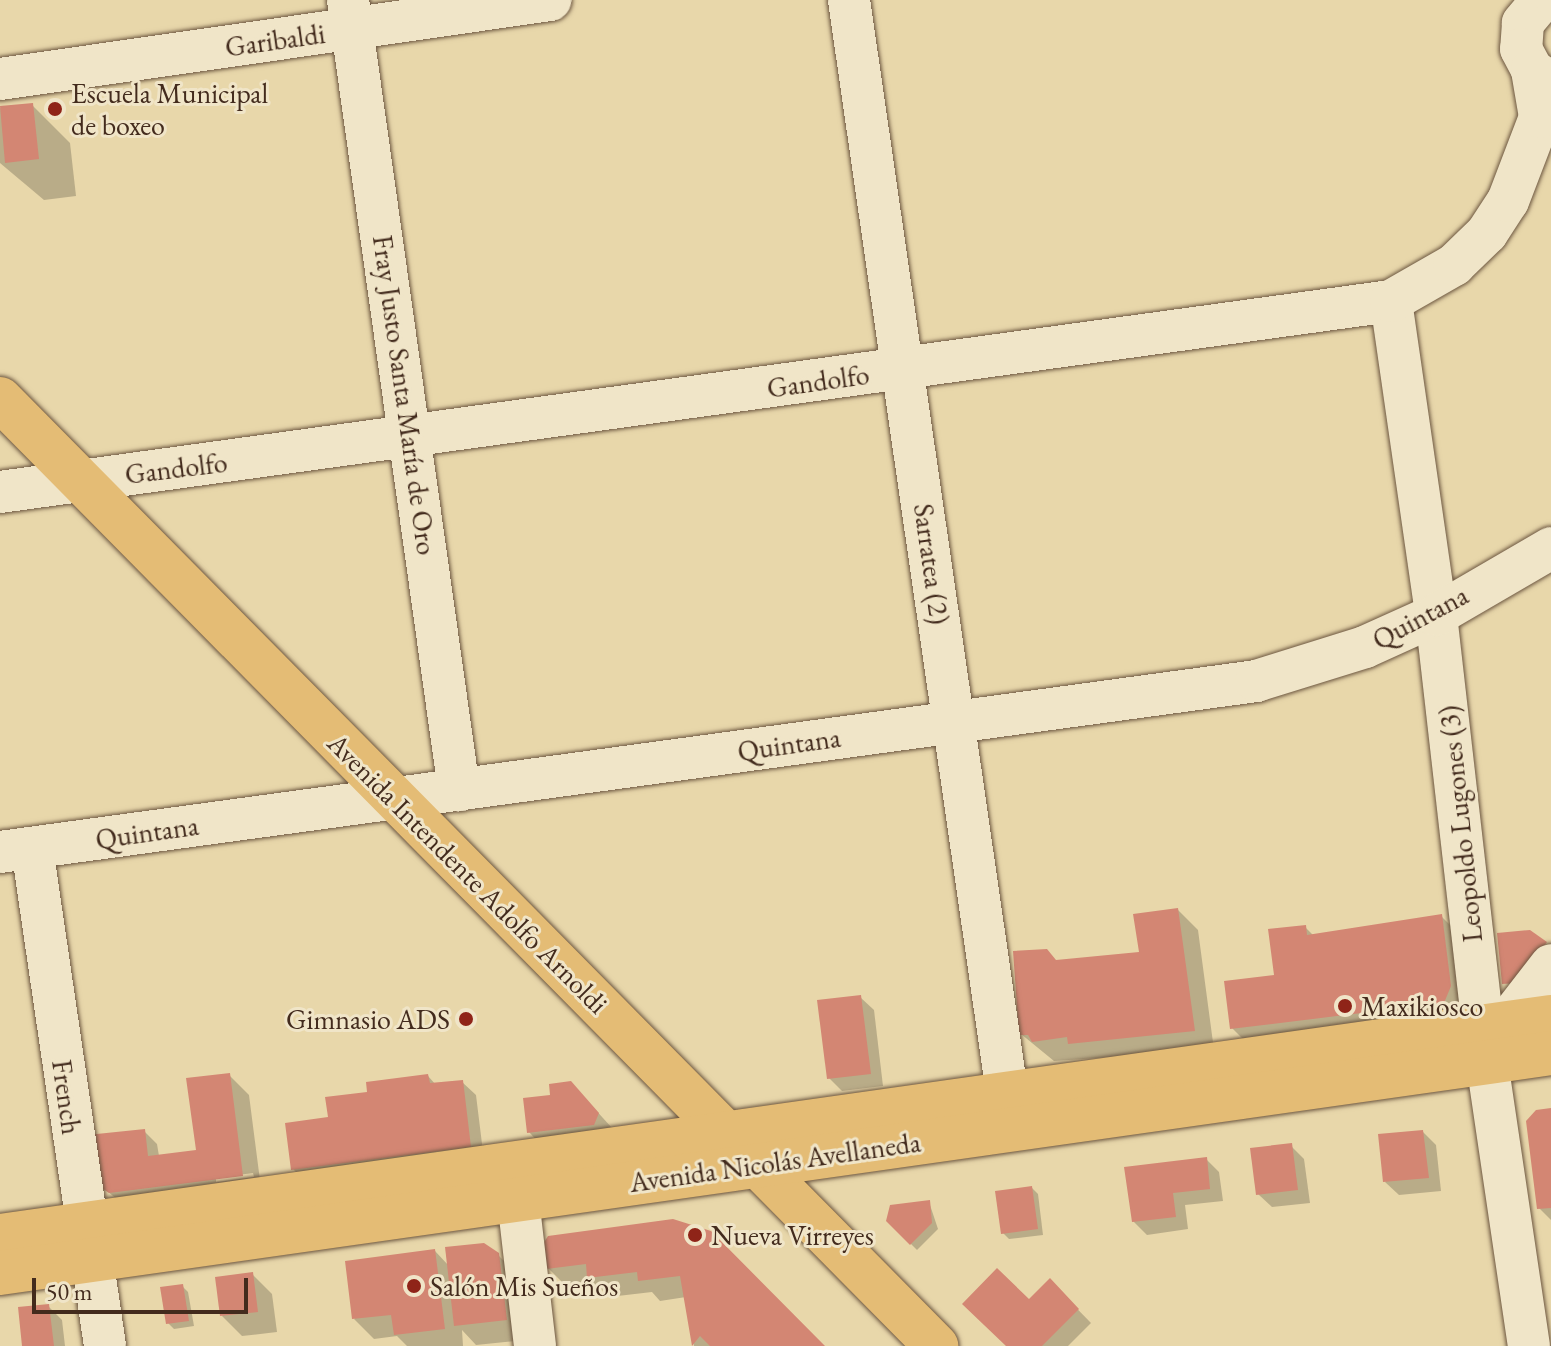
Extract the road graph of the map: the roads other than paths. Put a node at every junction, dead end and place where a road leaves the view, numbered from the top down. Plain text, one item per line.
1 (550, 0) edge
2 (849, 0) edge
3 (1542, 0) edge
4 (351, 14) edge
5 (1534, 69) edge
6 (0, 79) edge
7 (1391, 301) junction
8 (905, 369) junction
9 (0, 399) edge
10 (412, 438) junction
11 (80, 480) junction
12 (0, 492) edge
13 (1551, 548) edge
14 (1436, 615) junction
15 (955, 722) junction
16 (459, 790) junction
17 (394, 798) junction
18 (16, 850) edge
19 (1551, 965) edge
20 (1551, 1017) edge
21 (1492, 1037) junction
22 (1551, 1053) edge
23 (1010, 1112) junction
24 (726, 1134) junction
25 (756, 1164) junction
26 (518, 1199) junction
27 (0, 1236) edge
28 (89, 1241) junction
29 (0, 1273) edge
30 (105, 1346) edge
31 (535, 1346) edge
32 (936, 1346) edge
33 (1529, 1346) edge

1 - 4 street, Garibaldi
2 - 8 street, Sarratea (2)
3 - 5 street, Gandolfo
4 - 6 street, Garibaldi
4 - 10 street, Fray Justo Santa María de Oro
5 - 7 street, Gandolfo
7 - 8 street, Gandolfo
7 - 14 street, Leopoldo Lugones (3)
8 - 10 street, Gandolfo
8 - 15 street, Sarratea (2)
9 - 11 main road, Avenida Intendente Adolfo Arnoldi
10 - 11 street, Gandolfo
10 - 16 street, Fray Justo Santa María de Oro
11 - 12 street, Gandolfo
11 - 17 main road, Avenida Intendente Adolfo Arnoldi
13 - 14 street, Quintana
14 - 15 street, Quintana
14 - 21 street, Leopoldo Lugones (3)
15 - 16 street, Quintana
15 - 23 street, Sarratea (2)
16 - 17 street, Quintana
17 - 18 street, Quintana
17 - 24 main road, Avenida Intendente Adolfo Arnoldi
18 - 28 street, French
19 - 21 street
20 - 21 main road, Avenida Nicolás Avellaneda
21 - 22 main road, Avenida Nicolás Avellaneda
21 - 23 main road, Avenida Nicolás Avellaneda
21 - 33 street, Leopoldo Lugones (3)
23 - 24 main road, Avenida Nicolás Avellaneda
23 - 25 main road, Avenida Nicolás Avellaneda
24 - 25 main road, Avenida Intendente Adolfo Arnoldi
24 - 28 main road, Avenida Nicolás Avellaneda
25 - 26 main road, Avenida Nicolás Avellaneda
25 - 32 main road, Avenida Intendente Adolfo Arnoldi
26 - 28 main road, Avenida Nicolás Avellaneda
26 - 31 street
27 - 28 main road, Avenida Nicolás Avellaneda
28 - 29 main road, Avenida Nicolás Avellaneda
28 - 30 street, French

